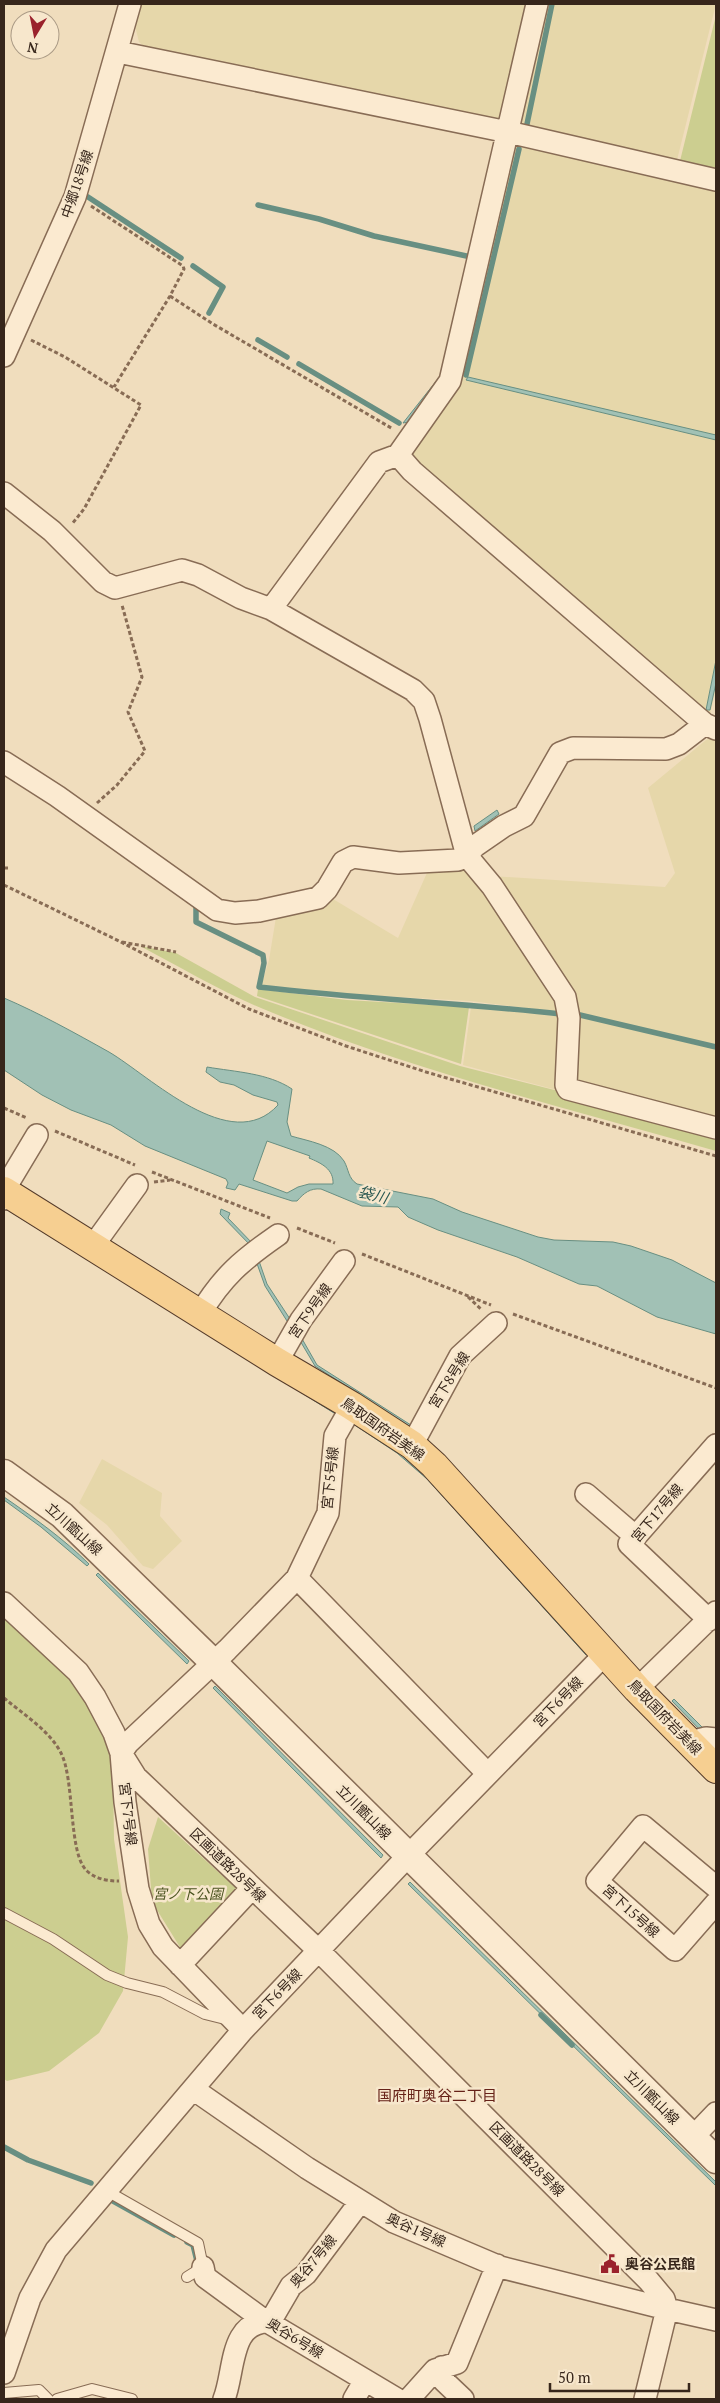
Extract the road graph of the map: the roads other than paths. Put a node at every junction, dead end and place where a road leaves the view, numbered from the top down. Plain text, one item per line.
1 (130, 4) edge
2 (537, 4) edge
3 (118, 52) junction
4 (508, 132) junction
5 (716, 180) edge
6 (4, 356) edge
7 (403, 446) junction
8 (4, 493) edge
9 (271, 609) junction
10 (711, 726) edge
11 (4, 762) edge
12 (467, 856) junction
13 (716, 1128) edge
14 (37, 1134) dead end
15 (137, 1185) dead end
16 (4, 1194) edge
17 (278, 1235) dead end
18 (93, 1246) junction
19 (344, 1261) dead end
20 (200, 1314) junction
21 (496, 1323) dead end
22 (277, 1362) junction
23 (352, 1406) junction
24 (412, 1445) junction
25 (716, 1445) edge
26 (4, 1473) edge
27 (586, 1494) dead end
28 (636, 1537) junction
29 (297, 1578) junction
30 (4, 1603) edge
31 (712, 1616) edge
32 (605, 1654) junction
33 (214, 1663) junction
34 (637, 1689) junction
35 (716, 1740) edge
36 (690, 1742) junction
37 (121, 1753) junction
38 (716, 1769) edge
39 (488, 1774) junction
40 (408, 1856) junction
41 (716, 1887) edge
42 (252, 1888) junction
43 (716, 1903) edge
44 (4, 1913) edge
45 (318, 1951) junction
46 (180, 1965) junction
47 (238, 2025) junction
48 (193, 2089) junction
49 (716, 2113) edge
50 (693, 2137) junction
51 (716, 2160) edge
52 (107, 2191) junction
53 (360, 2202) junction
54 (497, 2265) junction
55 (195, 2272) joint
56 (667, 2309) junction
57 (716, 2320) edge
58 (270, 2322) junction
59 (442, 2367) junction
60 (4, 2373) edge
61 (364, 2380) junction
62 (4, 2393) edge
63 (48, 2399) edge
64 (57, 2399) edge
65 (132, 2399) edge
66 (224, 2399) edge
67 (354, 2399) edge
68 (397, 2399) edge
69 (409, 2399) edge
70 (463, 2399) edge
71 (646, 2399) edge

1 - 3 street, 中郷18号線
2 - 4 street
3 - 4 street
3 - 6 street, 中郷18号線
4 - 5 street
4 - 7 street
7 - 9 street
7 - 10 street
8 - 9 street
9 - 12 street
10 - 12 street
11 - 12 street
12 - 13 street
14 - 16 street
15 - 18 street
16 - 18 main road, 鳥取国府岩美線
17 - 20 street
18 - 20 main road, 鳥取国府岩美線
19 - 22 street, 宮下9号線
20 - 22 main road, 鳥取国府岩美線
21 - 24 street, 宮下8号線
22 - 23 main road, 鳥取国府岩美線
23 - 24 main road, 鳥取国府岩美線
23 - 29 street, 宮下5号線
24 - 32 main road, 鳥取国府岩美線
25 - 28 street, 宮下17号線
26 - 33 street, 立川甑山線
27 - 28 street
28 - 31 street, 宮下17号線
29 - 33 street
29 - 39 street
30 - 37 street, 宮下7号線
31 - 34 street
32 - 34 main road, 鳥取国府岩美線
32 - 39 street, 宮下6号線
33 - 37 street
33 - 40 street, 立川甑山線
34 - 36 main road, 鳥取国府岩美線
35 - 36 street
36 - 38 main road, 鳥取国府岩美線
37 - 42 street, 区画道路28号線
37 - 46 street, 宮下7号線
39 - 40 street, 宮下6号線
40 - 45 street, 宮下6号線
40 - 50 street, 立川甑山線
41 - 43 street, 宮下15号線
42 - 45 street, 区画道路28号線
42 - 46 street
44 - 47 lane
45 - 47 street, 宮下6号線
45 - 56 street, 区画道路28号線
46 - 47 street, 宮下7号線
47 - 48 street, 宮下6号線
48 - 52 street, 宮下6号線
48 - 53 street, 奥谷1号線
49 - 50 street
50 - 51 street, 立川甑山線
52 - 55 lane
52 - 60 street, 宮下6号線
53 - 54 street, 奥谷1号線
53 - 58 street, 奥谷7号線
54 - 56 street, 奥谷1号線
54 - 59 street
55 - 58 street, 奥谷6号線
56 - 57 street
56 - 71 street
58 - 61 street, 奥谷6号線
58 - 66 street
59 - 69 street
59 - 70 street
61 - 67 street
61 - 68 street, 奥谷6号線
62 - 63 lane
64 - 65 lane

